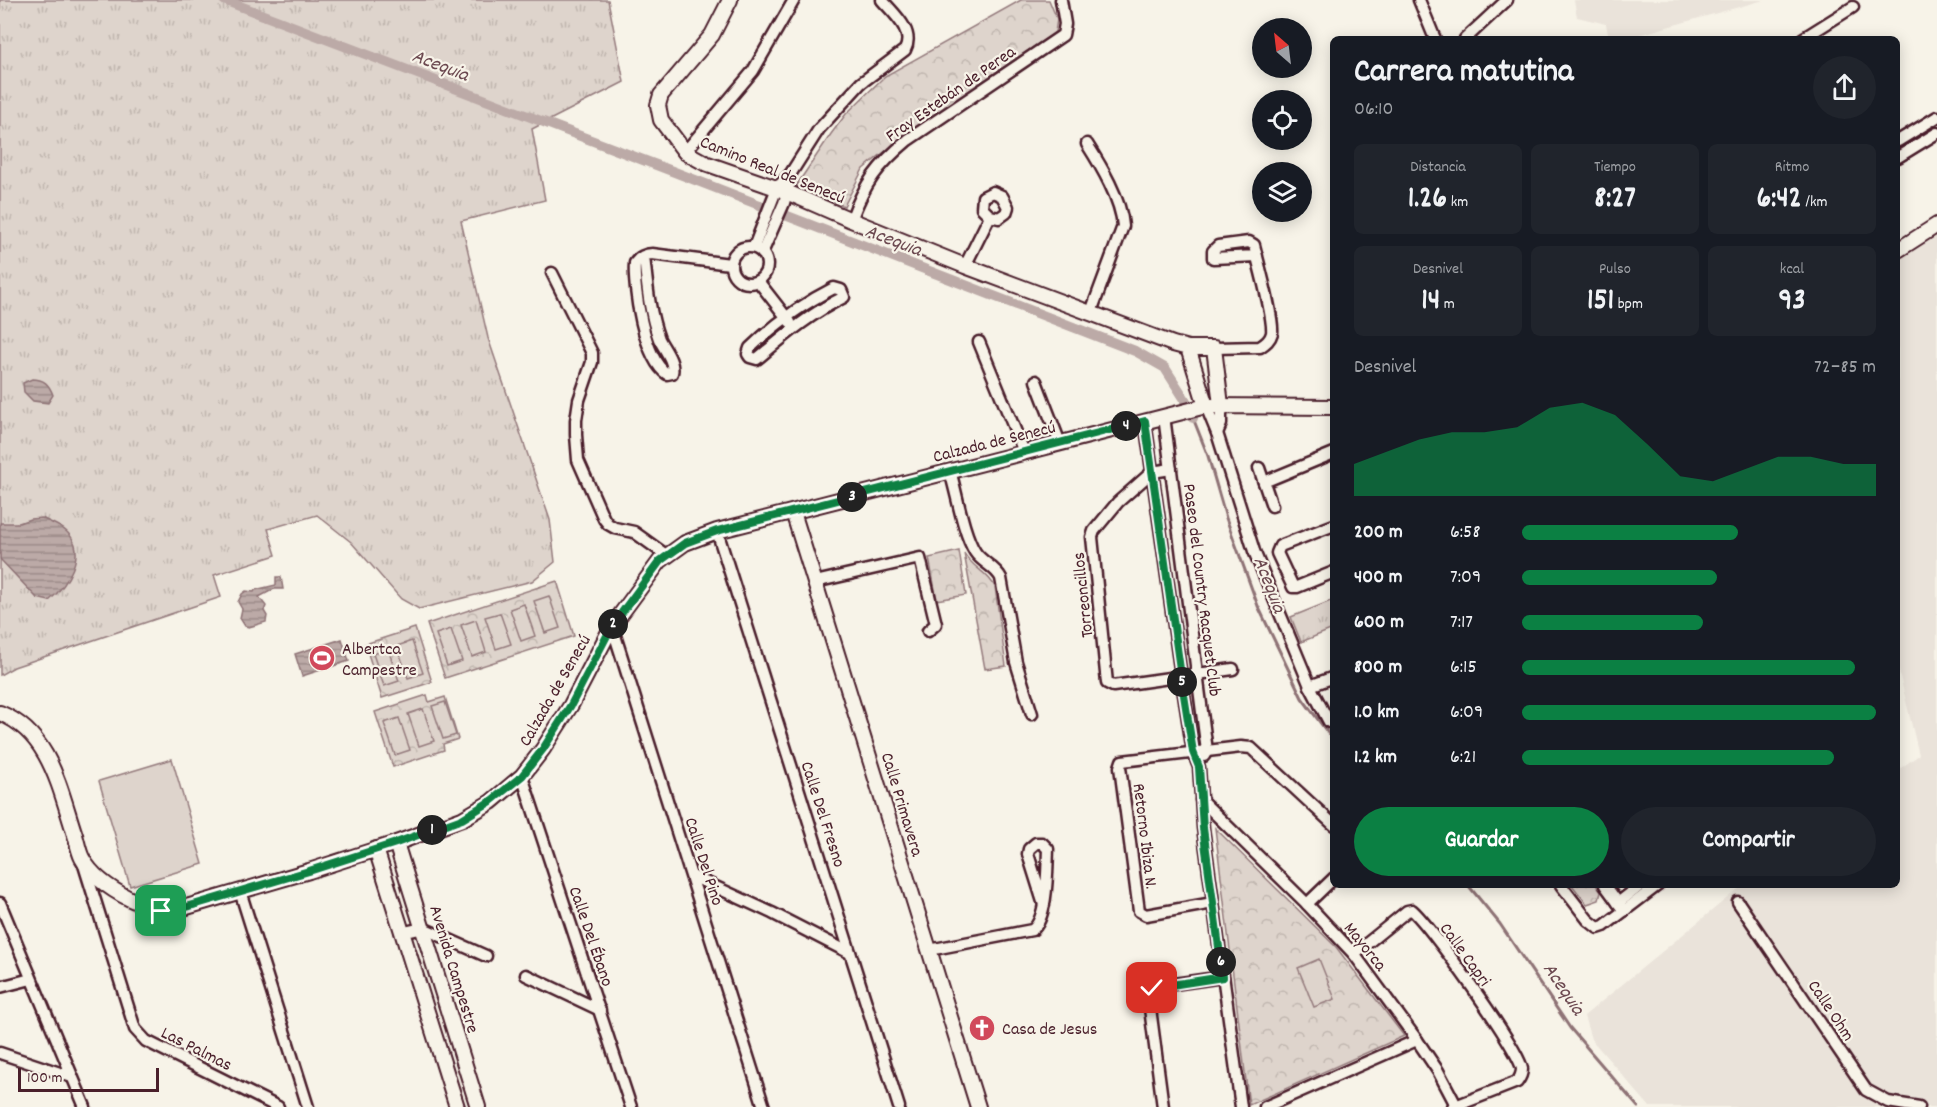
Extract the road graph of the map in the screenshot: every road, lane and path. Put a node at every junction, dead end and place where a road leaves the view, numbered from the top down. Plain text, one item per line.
1 (730, 0) edge
2 (794, 0) edge
3 (882, 0) edge
4 (1061, 0) edge
5 (1419, 0) edge
6 (1507, 0) edge
7 (1853, 7) dead end
8 (1434, 36) edge
9 (1468, 36) edge
10 (1807, 36) edge
11 (1937, 117) edge
12 (1937, 133) edge
13 (1900, 140) edge
14 (1087, 144) dead end
15 (685, 152) junction
16 (1900, 156) edge
17 (780, 195) junction
18 (990, 216) dead end
19 (851, 220) junction
20 (1937, 225) edge
21 (1900, 249) edge
22 (758, 250) junction
23 (644, 256) junction
24 (1257, 256) dead end
25 (730, 264) junction
26 (965, 266) junction
27 (552, 273) dead end
28 (758, 281) junction
29 (1091, 312) junction
30 (651, 315) junction
31 (786, 316) junction
32 (640, 317) junction
33 (794, 327) junction
34 (980, 342) dead end
35 (1188, 348) junction
36 (1214, 348) junction
37 (1036, 381) dead end
38 (1221, 405) junction
39 (1206, 406) junction
40 (1330, 407) edge
41 (1164, 416) junction
42 (1145, 421) junction
43 (1217, 433) junction
44 (1060, 443) junction
45 (1024, 452) junction
46 (1330, 455) edge
47 (1259, 468) dead end
48 (1171, 469) junction
49 (950, 471) junction
50 (1152, 472) junction
51 (1264, 482) junction
52 (1272, 507) dead end
53 (793, 512) junction
54 (1330, 527) edge
55 (717, 531) junction
56 (666, 555) junction
57 (1281, 564) junction
58 (1263, 572) junction
59 (1330, 574) edge
60 (815, 582) junction
61 (612, 626) junction
62 (928, 631) dead end
63 (1233, 669) dead end
64 (1198, 674) junction
65 (1181, 676) junction
66 (1330, 678) edge
67 (1310, 686) junction
68 (0, 713) edge
69 (1032, 714) dead end
70 (1329, 722) dead end
71 (1207, 751) junction
72 (1193, 752) junction
73 (1199, 767) junction
74 (522, 776) junction
75 (1201, 800) junction
76 (1330, 821) edge
77 (396, 843) junction
78 (376, 849) junction
79 (83, 859) junction
80 (692, 876) junction
81 (1330, 882) edge
82 (1563, 888) edge
83 (1607, 888) edge
84 (1638, 888) edge
85 (1654, 888) edge
86 (240, 891) junction
87 (1738, 902) dead end
88 (0, 903) edge
89 (1213, 903) junction
90 (1307, 904) junction
91 (1044, 905) junction
92 (1621, 907) junction
93 (423, 928) junction
94 (401, 933) junction
95 (929, 950) junction
96 (850, 953) junction
97 (1354, 954) junction
98 (486, 956) dead end
99 (435, 966) junction
100 (414, 971) junction
101 (526, 975) dead end
102 (1223, 977) junction
103 (32, 979) junction
104 (0, 987) edge
105 (600, 1010) junction
106 (1417, 1040) junction
107 (0, 1053) edge
108 (72, 1077) junction
109 (85, 1107) edge
110 (278, 1107) edge
111 (308, 1107) edge
112 (457, 1107) edge
113 (478, 1107) edge
114 (631, 1107) edge
115 (764, 1107) edge
116 (899, 1107) edge
117 (978, 1107) edge
118 (1163, 1107) edge
119 (1241, 1107) edge
120 (1264, 1107) edge
121 (1455, 1107) edge
122 (1919, 1107) edge

1 - 15 street, Camino Real de Senecú
2 - 15 street
3 - 17 street
4 - 19 street, Fray Estebán de Perea
5 - 8 street
6 - 9 street
7 - 10 street
11 - 13 street
12 - 16 street
14 - 29 street
15 - 17 street, Camino Real de Senecú
17 - 19 street, Camino Real de Senecú
17 - 22 street
17 - 22 street
18 - 26 street
19 - 26 street, Camino Real de Senecú
20 - 21 street
22 - 25 street
22 - 28 street
23 - 25 street
23 - 30 street
23 - 32 street
24 - 36 street
25 - 28 street
26 - 29 street, Camino Real de Senecú
27 - 56 street
28 - 31 street
29 - 35 street, Camino Real de Senecú
30 - 32 street
30 - 32 street
31 - 33 street
31 - 33 street
31 - 33 street
34 - 45 street
35 - 36 street
35 - 39 street
36 - 38 street
37 - 44 street
38 - 39 street, Calzada de Senecú
38 - 40 street, Calzada de Senecú
38 - 43 street
39 - 41 street, Calzada de Senecú
39 - 43 street
41 - 42 street, Calzada de Senecú
41 - 48 street, Paseo del Country Racquet Club
42 - 44 street, Calzada de Senecú
42 - 50 street, Paseo del Country Racquet Club
43 - 58 street
44 - 45 street, Calzada de Senecú
45 - 49 street, Calzada de Senecú
46 - 51 street
47 - 51 street
48 - 50 street
48 - 64 street, Paseo del Country Racquet Club
49 - 53 street, Calzada de Senecú
49 - 69 street
50 - 65 street, Paseo del Country Racquet Club
50 - 65 street, Torreoncillos
51 - 52 street
53 - 55 street, Calzada de Senecú
53 - 60 street, Calle Primavera
54 - 57 street
55 - 56 street, Calzada de Senecú
55 - 96 street, Calle Del Fresno
56 - 61 street, Calzada de Senecú
57 - 58 street
57 - 59 street
58 - 67 street
60 - 62 street
60 - 95 street, Calle Primavera
61 - 74 street, Calzada de Senecú
61 - 80 street, Calle Del Pino
63 - 64 street
64 - 65 street
64 - 71 street, Paseo del Country Racquet Club
65 - 72 street, Paseo del Country Racquet Club
66 - 67 street
67 - 70 street
68 - 79 street, Calzada de Senecú
71 - 72 street
71 - 73 street
71 - 76 street
72 - 73 street, Paseo del Country Racquet Club
72 - 89 street, Retorno Ibiza N.
73 - 75 street, Paseo del Country Racquet Club
74 - 77 street, Calzada de Senecú
74 - 105 street, Calle Del Ébano
75 - 89 street, Paseo del Country Racquet Club
75 - 90 street, Mayorca
77 - 78 street, Calzada de Senecú
77 - 93 street, Avenida Campestre
78 - 86 street, Calzada de Senecú
78 - 94 street
79 - 86 street, Calzada de Senecú
79 - 110 street, Las Palmas
80 - 96 street
80 - 115 street, Calle Del Pino
81 - 90 street
82 - 92 street
83 - 92 street
84 - 92 street
85 - 92 street
86 - 111 street
87 - 122 street, Calle Ohm
88 - 103 street
89 - 102 street, Paseo del Country Racquet Club
90 - 97 street, Mayorca
91 - 91 street
91 - 95 street
93 - 94 street
93 - 98 street
93 - 99 street, Avenida Campestre
94 - 100 street
95 - 117 street, Calle Primavera
96 - 116 street, Calle Del Fresno
97 - 106 street, Mayorca
97 - 121 street, Calle Capri
99 - 100 street
99 - 113 street, Avenida Campestre
100 - 112 street
101 - 105 street
102 - 118 street
102 - 119 street, Paseo del Country Racquet Club
103 - 104 street
103 - 108 street
105 - 114 street, Calle Del Ébano
106 - 120 street
106 - 121 street, Mayorca
107 - 108 street
108 - 109 street

